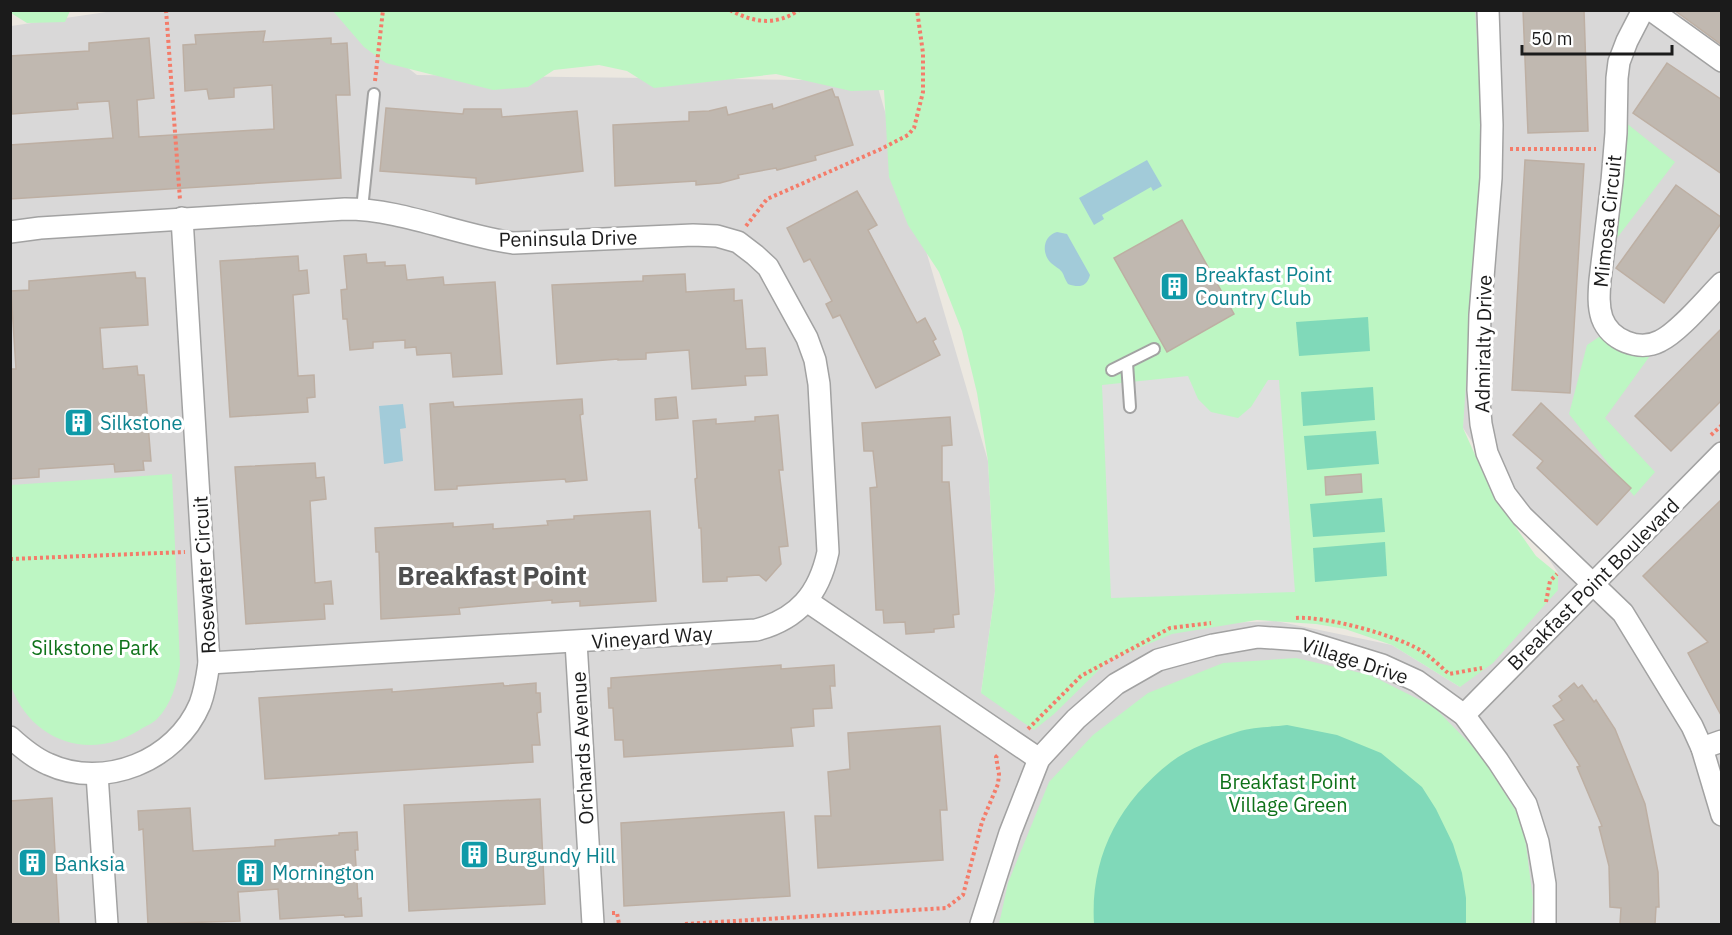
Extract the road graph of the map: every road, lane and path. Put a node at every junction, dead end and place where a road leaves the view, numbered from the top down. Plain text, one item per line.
1 (166, 10) edge
2 (383, 10) edge
3 (730, 10) edge
4 (799, 10) edge
5 (917, 10) edge
6 (1488, 10) edge
7 (1643, 10) edge
8 (1651, 10) edge
9 (1722, 61) edge
10 (374, 94) joint
11 (1492, 149) junction
12 (1614, 149) junction
13 (362, 209) junction
14 (182, 218) junction
15 (10, 232) edge
16 (738, 242) junction
17 (1722, 283) edge
18 (1154, 350) dead end
19 (1127, 363) junction
20 (1112, 370) dead end
21 (1130, 407) dead end
22 (1722, 425) edge
23 (1713, 447) edge
24 (204, 552) junction
25 (10, 559) edge
26 (1570, 562) junction
27 (1593, 584) junction
28 (807, 601) junction
29 (1538, 610) dead end
30 (1295, 618) dead end
31 (1216, 622) dead end
32 (576, 642) junction
33 (1489, 660) dead end
34 (209, 663) junction
35 (1464, 715) junction
36 (10, 737) edge
37 (1013, 742) junction
38 (1712, 744) edge
39 (1039, 759) junction
40 (97, 774) junction
41 (1722, 815) edge
42 (107, 924) edge
43 (593, 924) edge
44 (686, 924) edge
45 (981, 924) edge
46 (1545, 924) edge

1 - 14 path
2 - 10 path
3 - 4 path
5 - 16 path
6 - 11 street, Admiralty Drive
7 - 12 street, Mimosa Circuit
8 - 9 street
10 - 13 lane
11 - 12 path
11 - 26 street, Admiralty Drive
12 - 17 street, Mimosa Circuit
13 - 14 street, Peninsula Drive
13 - 16 street, Peninsula Drive
14 - 15 street, Peninsula Drive
14 - 24 street, Rosewater Circuit
16 - 28 street, Peninsula Drive
18 - 19 lane
19 - 20 lane
19 - 21 lane
22 - 23 path
23 - 27 street, Breakfast Point Boulevard
24 - 25 path
24 - 34 street, Rosewater Circuit
26 - 27 street, Admiralty Drive
26 - 29 path
27 - 35 street, Breakfast Point Boulevard
27 - 38 street, Admiralty Drive
28 - 32 street, Vineyard Way
28 - 37 street
30 - 33 path
31 - 37 path
32 - 34 street, Vineyard Way
32 - 43 street, Orchards Avenue
34 - 40 street, Rosewater Circuit
35 - 39 street, Village Drive
35 - 46 street, Village Drive
36 - 40 street, Rosewater Circuit
37 - 39 street
37 - 44 path
38 - 41 street, Admiralty Drive
39 - 45 street, Village Drive
40 - 42 street

